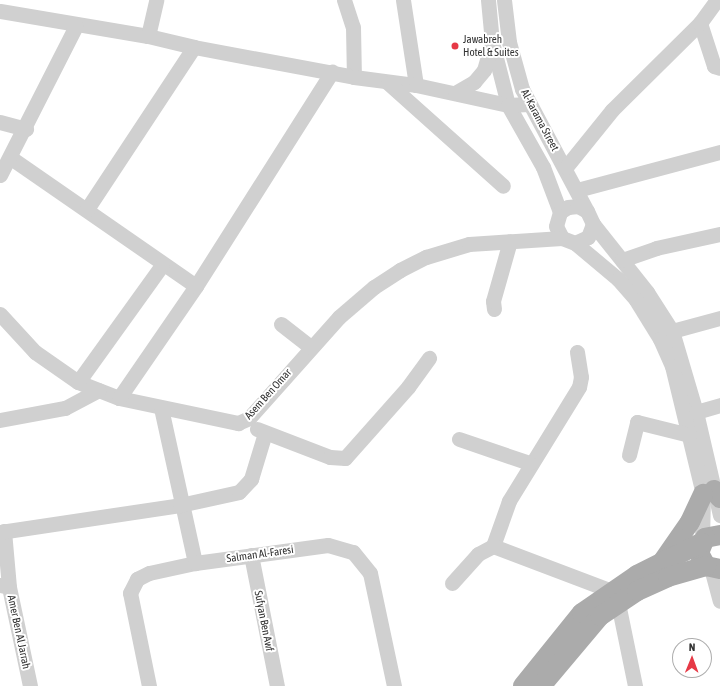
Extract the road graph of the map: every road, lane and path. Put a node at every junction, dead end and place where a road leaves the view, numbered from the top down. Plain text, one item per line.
1 (156, 0) edge
2 (344, 0) edge
3 (403, 0) edge
4 (488, 0) edge
5 (504, 0) edge
6 (716, 0) edge
7 (0, 11) edge
8 (700, 23) junction
9 (76, 26) junction
10 (148, 36) junction
11 (492, 42) junction
12 (194, 47) junction
13 (720, 68) edge
14 (332, 72) junction
15 (354, 77) junction
16 (388, 83) junction
17 (416, 85) junction
18 (456, 93) junction
19 (529, 104) junction
20 (508, 105) junction
21 (0, 122) edge
22 (26, 129) junction
23 (720, 152) edge
24 (11, 158) junction
25 (566, 167) junction
26 (0, 176) edge
27 (503, 186) dead end
28 (578, 190) junction
29 (86, 209) junction
30 (587, 210) junction
31 (593, 224) junction
32 (563, 230) junction
33 (720, 234) edge
34 (510, 241) junction
35 (622, 260) junction
36 (162, 265) junction
37 (196, 286) junction
38 (494, 309) dead end
39 (0, 314) edge
40 (720, 318) edge
41 (281, 324) dead end
42 (672, 331) junction
43 (310, 347) junction
44 (577, 352) dead end
45 (429, 358) dead end
46 (78, 382) junction
47 (99, 390) junction
48 (119, 398) junction
49 (720, 405) edge
50 (160, 408) junction
51 (696, 412) junction
52 (0, 420) edge
53 (242, 422) junction
54 (265, 433) junction
55 (689, 434) junction
56 (459, 439) dead end
57 (629, 455) dead end
58 (529, 463) junction
59 (712, 494) edge
60 (180, 506) junction
61 (720, 515) edge
62 (2, 532) edge
63 (720, 535) edge
64 (701, 542) junction
65 (493, 546) junction
66 (251, 555) junction
67 (662, 562) junction
68 (195, 563) junction
69 (714, 569) edge
70 (452, 583) dead end
71 (5, 586) edge
72 (615, 597) junction
73 (718, 598) edge
74 (30, 686) edge
75 (149, 686) edge
76 (276, 686) edge
77 (394, 686) edge
78 (523, 686) edge
79 (541, 686) edge
80 (635, 686) edge

1 - 10 street
2 - 15 street
3 - 17 street
4 - 11 street, Al-Karama Street
5 - 19 street, Al-Karama Street
6 - 8 street
7 - 9 street
8 - 13 street
8 - 25 street
9 - 10 street
9 - 22 street
10 - 12 street
11 - 18 street
11 - 20 street, Al-Karama Street
12 - 14 street
12 - 29 street
14 - 15 street
14 - 37 street
15 - 16 street
16 - 17 street
16 - 27 street
17 - 18 street
18 - 20 street
19 - 20 street
19 - 25 street, Al-Karama Street
20 - 32 street, Al-Karama Street
21 - 22 street
22 - 24 street
23 - 28 street
24 - 26 street
24 - 29 street
25 - 28 street, Al-Karama Street
28 - 30 street, Al-Karama Street
29 - 36 street
30 - 31 street, Al-Karama Street
30 - 32 street, Asem Ben Omar
31 - 32 street
31 - 35 street, Al-Karama Street
32 - 34 street, Asem Ben Omar
32 - 55 street
33 - 35 street
34 - 38 street
34 - 43 street, Asem Ben Omar
35 - 42 street, Al-Karama Street
36 - 37 street
36 - 46 street
37 - 48 street
39 - 46 street, Asem Ben Omar
40 - 42 street
41 - 43 street
42 - 51 street, Al-Karama Street
43 - 53 street, Asem Ben Omar
44 - 58 street
45 - 54 street
46 - 47 street, Asem Ben Omar
47 - 48 street, Asem Ben Omar
47 - 52 street
48 - 50 street, Asem Ben Omar
49 - 51 street
50 - 53 street, Asem Ben Omar
50 - 60 street
51 - 59 street, Al-Karama Street
53 - 54 street
54 - 60 street
55 - 57 street
55 - 59 street
56 - 58 street
58 - 65 street
59 - 61 street
59 - 64 street
59 - 67 main road
60 - 62 street
60 - 68 street
62 - 71 street, Amer Ben Al Jarrah
63 - 64 main road
64 - 67 main road
64 - 69 main road
65 - 70 street
65 - 72 street
66 - 68 street, Salman Al-Faresi
66 - 76 street, Sufyan Ben Awf
66 - 77 street, Salman Al-Faresi
67 - 72 main road
68 - 75 street, Salman Al-Faresi
69 - 72 main road
69 - 73 street
71 - 74 street, Amer Ben Al Jarrah
72 - 78 main road
72 - 79 main road
72 - 80 street

